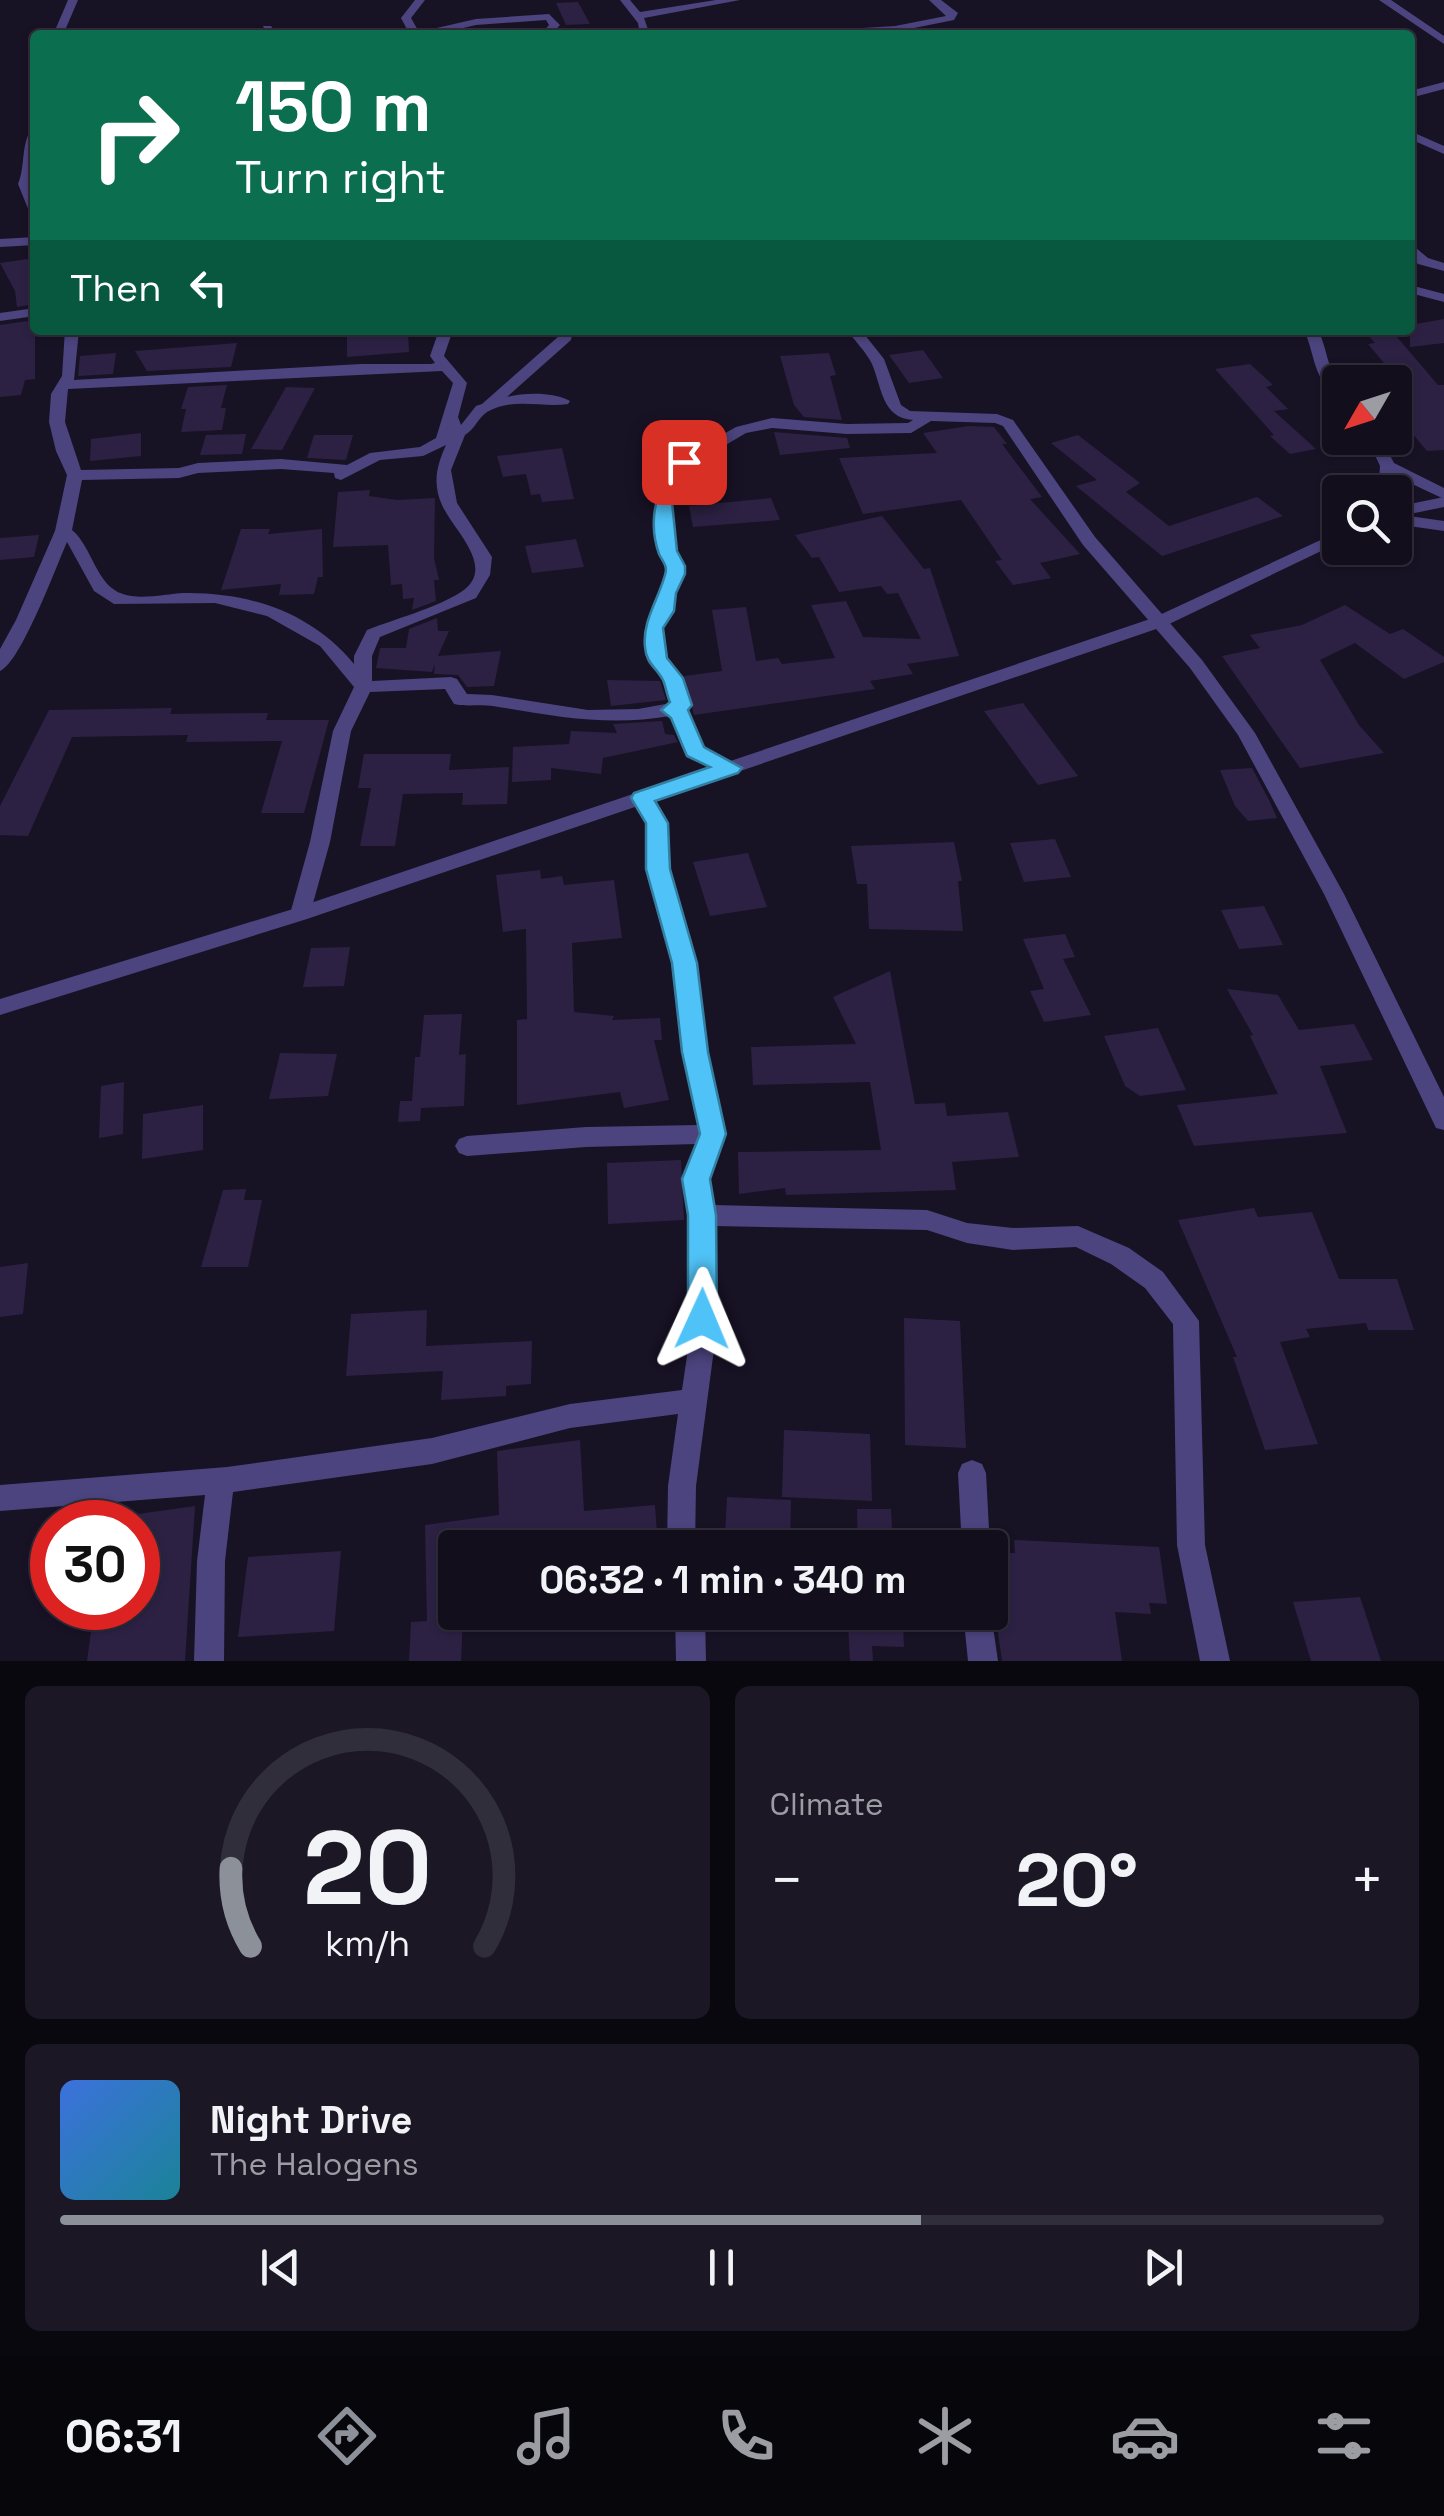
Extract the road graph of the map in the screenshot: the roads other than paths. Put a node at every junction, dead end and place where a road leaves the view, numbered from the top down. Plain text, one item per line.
1 (73, 0) edge
2 (420, 0) edge
3 (625, 0) edge
4 (735, 0) edge
5 (934, 0) edge
6 (1384, 0) edge
7 (636, 16) junction
8 (60, 30) edge
9 (414, 30) edge
10 (440, 30) edge
11 (550, 30) edge
12 (643, 30) edge
13 (907, 30) edge
14 (1444, 42) edge
15 (1444, 85) edge
16 (1415, 94) edge
17 (1415, 137) edge
18 (1444, 150) edge
19 (30, 174) edge
20 (30, 199) edge
21 (30, 241) edge
22 (0, 243) edge
23 (1415, 252) edge
24 (1444, 268) edge
25 (1415, 290) edge
26 (1444, 298) edge
27 (30, 313) edge
28 (0, 318) edge
29 (72, 335) edge
30 (444, 335) edge
31 (566, 335) edge
32 (858, 335) edge
33 (1313, 335) edge
34 (445, 366) junction
35 (1322, 372) edge
36 (64, 385) junction
37 (562, 401) dead end
38 (488, 407) junction
39 (928, 417) junction
40 (454, 424) junction
41 (1382, 455) edge
42 (1388, 466) junction
43 (75, 475) junction
44 (1387, 475) edge
45 (1444, 494) edge
46 (1444, 502) edge
47 (1412, 511) edge
48 (1412, 519) edge
49 (1444, 526) edge
50 (63, 531) junction
51 (1322, 545) edge
52 (1159, 622) junction
53 (0, 665) edge
54 (363, 687) junction
55 (671, 710) junction
56 (731, 768) junction
57 (642, 798) junction
58 (300, 914) junction
59 (2, 1004) edge
60 (1444, 1120) edge
61 (713, 1134) junction
62 (467, 1146) dead end
63 (702, 1215) junction
64 (696, 1400) junction
65 (972, 1473) dead end
66 (220, 1481) junction
67 (0, 1498) edge
68 (681, 1530) edge
69 (975, 1530) edge
70 (691, 1630) edge
71 (979, 1630) edge
72 (209, 1661) edge
73 (692, 1661) edge
74 (982, 1661) edge
75 (1215, 1661) edge

1 - 8 street
2 - 9 street
3 - 7 street
4 - 7 street
5 - 13 street
6 - 14 street
7 - 12 street
10 - 11 street
15 - 16 street
17 - 18 street
19 - 20 street
21 - 22 street
23 - 24 street
25 - 26 street
27 - 28 street
29 - 36 street
30 - 34 street
31 - 38 street
32 - 39 street
33 - 35 street
34 - 36 street
34 - 40 street
36 - 43 street
37 - 38 street
38 - 40 street
39 - 52 street
39 - 55 street
40 - 43 street
40 - 54 street
41 - 42 street
42 - 44 street
42 - 45 street
43 - 50 street
46 - 47 street
48 - 49 street
50 - 53 street
50 - 54 street
51 - 52 street
52 - 56 street
52 - 60 street
54 - 55 street
54 - 58 street
55 - 56 street
56 - 57 street
57 - 58 street
57 - 61 street
58 - 59 street
61 - 62 street
61 - 63 street
63 - 64 street
63 - 75 street
64 - 66 street
64 - 68 street
65 - 69 street
66 - 67 street
66 - 72 street
70 - 73 street
71 - 74 street

